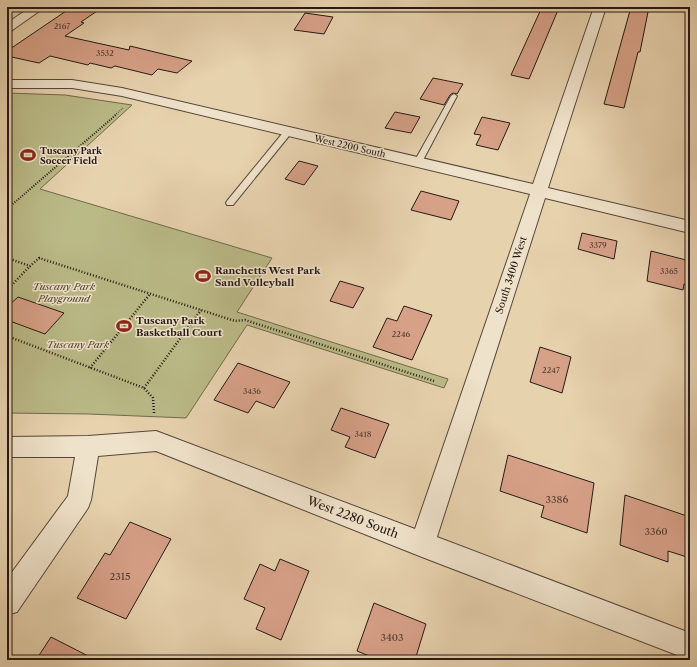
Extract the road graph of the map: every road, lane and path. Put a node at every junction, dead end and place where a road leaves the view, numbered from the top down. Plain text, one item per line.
1 (600, 7) edge
2 (19, 9) dead end
3 (36, 9) edge
4 (7, 28) edge
5 (7, 84) edge
6 (454, 96) dead end
7 (124, 106) dead end
8 (288, 131) junction
9 (418, 162) junction
10 (539, 191) junction
11 (230, 203) dead end
12 (7, 209) edge
13 (690, 227) edge
14 (7, 258) edge
15 (30, 266) junction
16 (7, 290) edge
17 (150, 293) junction
18 (201, 310) junction
19 (7, 336) edge
20 (90, 368) junction
21 (434, 381) dead end
22 (144, 388) junction
23 (154, 413) dead end
24 (88, 446) junction
25 (7, 447) edge
26 (422, 544) junction
27 (7, 602) edge
28 (690, 647) edge

1 - 10 street, South 3400 West
2 - 3 street
3 - 4 street
5 - 8 street, West 2200 South
6 - 9 lane
7 - 12 path
8 - 9 street, West 2200 South
8 - 11 lane
9 - 10 street, West 2200 South
10 - 13 street, West 2200 South
10 - 26 street, South 3400 West
14 - 15 path
15 - 16 path
15 - 17 path
17 - 18 path
17 - 20 path
18 - 21 path
18 - 22 path
19 - 20 path
20 - 22 path
22 - 23 path
24 - 25 street, West 2280 South
24 - 26 street, West 2280 South
24 - 27 street
26 - 28 street, West 2280 South

